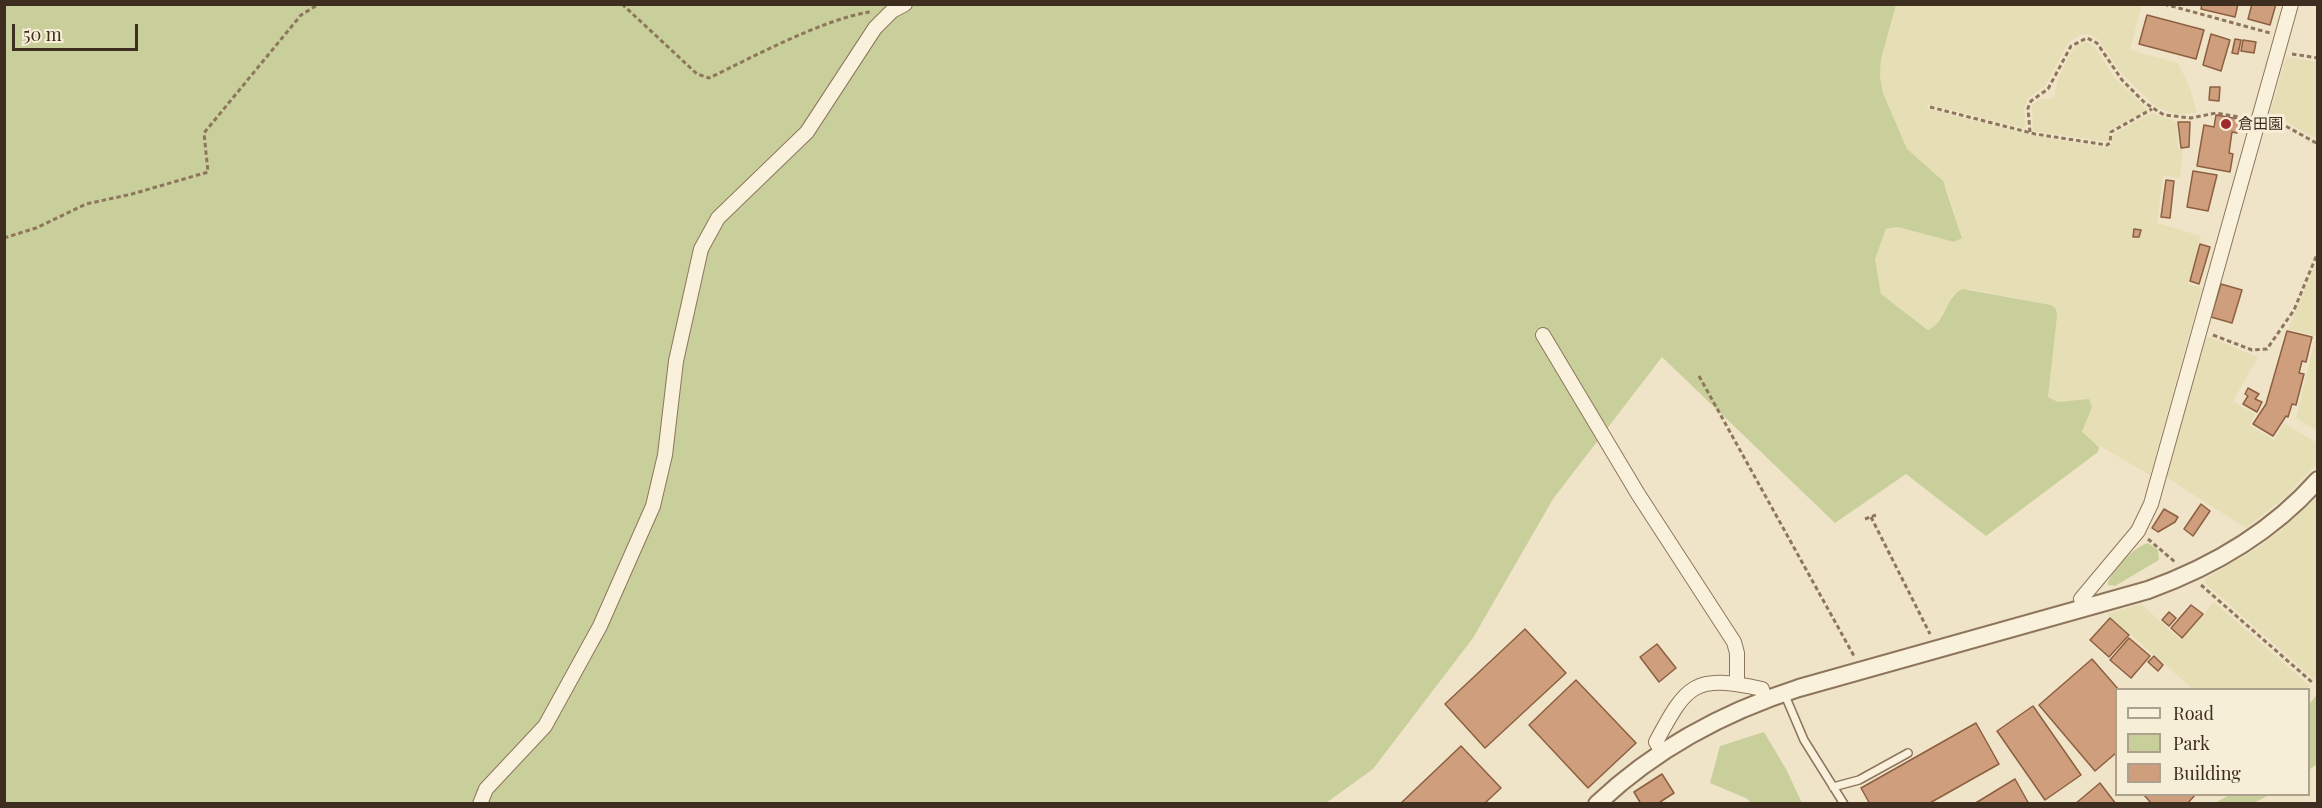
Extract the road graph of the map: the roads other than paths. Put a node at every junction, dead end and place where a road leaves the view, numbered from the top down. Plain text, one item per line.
1 (905, 4) edge
2 (2291, 4) edge
3 (1543, 335) dead end
4 (2318, 480) edge
5 (2084, 608) junction
6 (1737, 684) junction
7 (1784, 693) junction
8 (1765, 700) junction
9 (1662, 752) junction
10 (1908, 753) dead end
11 (1833, 787) junction
12 (480, 804) edge
13 (1597, 804) edge
14 (1844, 804) edge

1 - 12 street
2 - 5 street
3 - 6 street
4 - 5 street
5 - 7 street
6 - 8 street
6 - 9 street
7 - 8 street
7 - 11 lane
8 - 9 street
9 - 13 street
10 - 11 lane
11 - 14 lane

